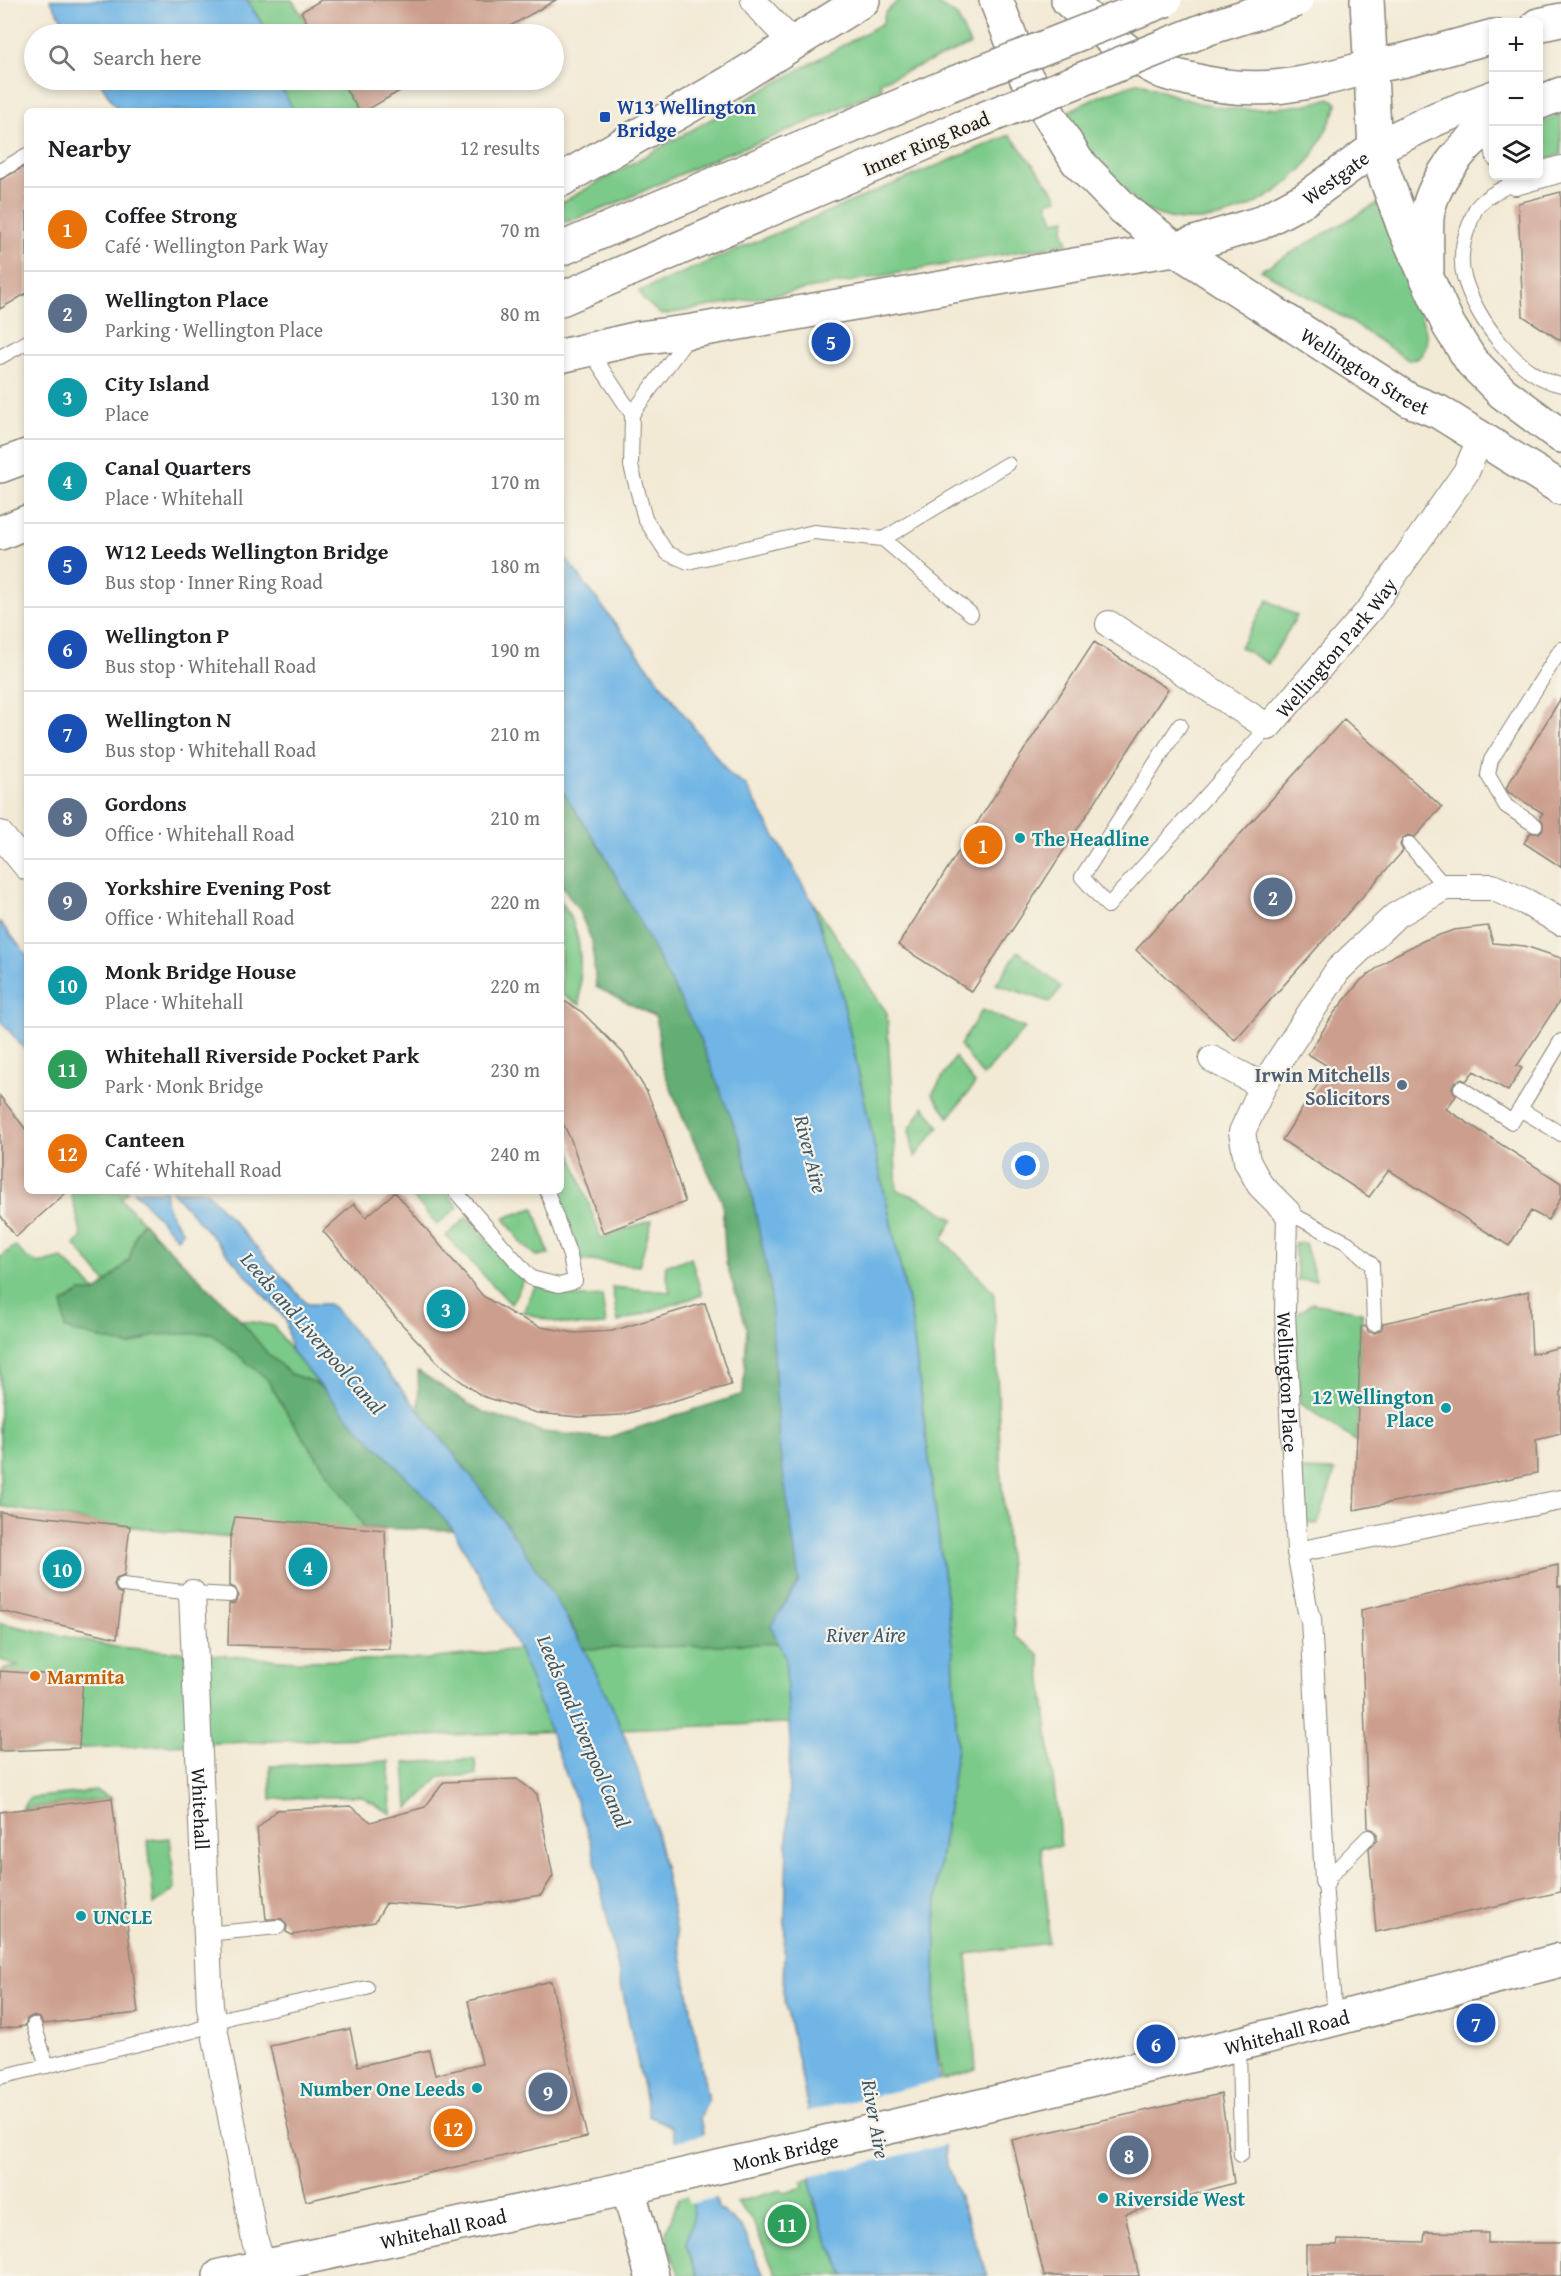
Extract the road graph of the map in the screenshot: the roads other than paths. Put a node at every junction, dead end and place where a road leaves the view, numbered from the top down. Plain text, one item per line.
1 (754, 0) edge
2 (862, 0) edge
3 (996, 0) edge
4 (1068, 0) edge
5 (1166, 0) edge
6 (1297, 0) edge
7 (1367, 0) edge
8 (1561, 21) edge
9 (1543, 24) edge
10 (1489, 37) edge
11 (793, 43) junction
12 (1369, 67) junction
13 (1561, 72) edge
14 (1543, 79) edge
15 (1561, 94) edge
16 (1543, 101) edge
17 (1489, 126) edge
18 (1489, 129) edge
19 (1375, 148) junction
20 (24, 157) edge
21 (1561, 169) edge
22 (0, 171) edge
23 (1543, 173) edge
24 (564, 178) edge
25 (1511, 180) edge
26 (564, 248) edge
27 (1174, 249) junction
28 (1427, 279) junction
29 (564, 298) edge
30 (693, 331) junction
31 (24, 344) edge
32 (575, 352) edge
33 (0, 357) edge
34 (1561, 386) edge
35 (632, 414) junction
36 (1561, 436) edge
37 (1481, 437) junction
38 (24, 457) edge
39 (1008, 464) dead end
40 (0, 466) edge
41 (1561, 488) edge
42 (24, 523) edge
43 (0, 532) edge
44 (883, 539) junction
45 (971, 614) dead end
46 (1109, 624) dead end
47 (1561, 649) edge
48 (1180, 725) dead end
49 (1268, 727) junction
50 (1535, 825) dead end
51 (0, 834) edge
52 (1409, 844) dead end
53 (24, 863) edge
54 (1445, 887) junction
55 (1561, 922) edge
56 (1561, 1041) edge
57 (1212, 1059) dead end
58 (1263, 1086) junction
59 (1461, 1088) dead end
60 (1520, 1109) junction
61 (1561, 1134) edge
62 (458, 1194) edge
63 (548, 1194) edge
64 (1287, 1212) junction
65 (1374, 1324) dead end
66 (1561, 1500) edge
67 (1297, 1552) junction
68 (123, 1585) dead end
69 (192, 1593) junction
70 (230, 1595) dead end
71 (1368, 1836) dead end
72 (1325, 1881) junction
73 (278, 1927) dead end
74 (206, 1934) junction
75 (1561, 1960) edge
76 (367, 1988) dead end
77 (1335, 2020) junction
78 (213, 2024) junction
79 (34, 2025) dead end
80 (1239, 2044) junction
81 (47, 2066) junction
82 (0, 2077) edge
83 (1010, 2099) joint
84 (1241, 2155) dead end
85 (666, 2178) joint
86 (628, 2188) junction
87 (263, 2267) junction
88 (220, 2276) edge
89 (652, 2276) edge

1 - 11 street
2 - 11 main road
3 - 27 main road, Wellington Street
4 - 12 main road
5 - 26 main road, bridge
6 - 29 main road, Inner Ring Road, bridge
7 - 12 main road
8 - 9 main road
10 - 12 main road
11 - 24 main road
12 - 19 main road
13 - 14 main road
15 - 16 main road
17 - 19 main road, Westgate
18 - 28 main road
19 - 27 main road, Westgate
19 - 28 main road
20 - 22 lane
21 - 23 street
25 - 34 lane
27 - 30 main road, Westgate
27 - 37 main road, Wellington Street
28 - 36 main road
30 - 32 main road, Westgate
30 - 35 lane
31 - 33 lane
32 - 35 lane
35 - 44 lane
37 - 41 main road, Wellington Street
37 - 49 street, Wellington Park Way
38 - 40 main road
39 - 44 lane
42 - 43 main road
44 - 45 lane
46 - 49 street, Wellington Park Way
47 - 50 lane
48 - 49 lane
51 - 53 street
52 - 54 lane
54 - 55 street
54 - 58 street
56 - 60 lane
57 - 58 street
58 - 64 street
59 - 60 lane
60 - 61 lane
62 - 63 lane
64 - 65 lane
64 - 67 street, Wellington Place
66 - 67 street
67 - 72 street, Wellington Place
68 - 69 lane
69 - 70 lane
69 - 74 street, Whitehall
71 - 72 lane
72 - 77 lane
73 - 74 lane
74 - 78 street, Whitehall
75 - 77 main road, Whitehall Road
76 - 78 lane
77 - 80 main road, Whitehall Road
78 - 81 lane
78 - 87 street, Whitehall
79 - 81 lane
80 - 83 main road, Whitehall Road
80 - 84 lane
81 - 82 lane
83 - 85 main road, Monk Bridge
85 - 86 main road, Whitehall Road
86 - 87 main road, Whitehall Road
86 - 89 main road
87 - 88 main road, Whitehall Road

